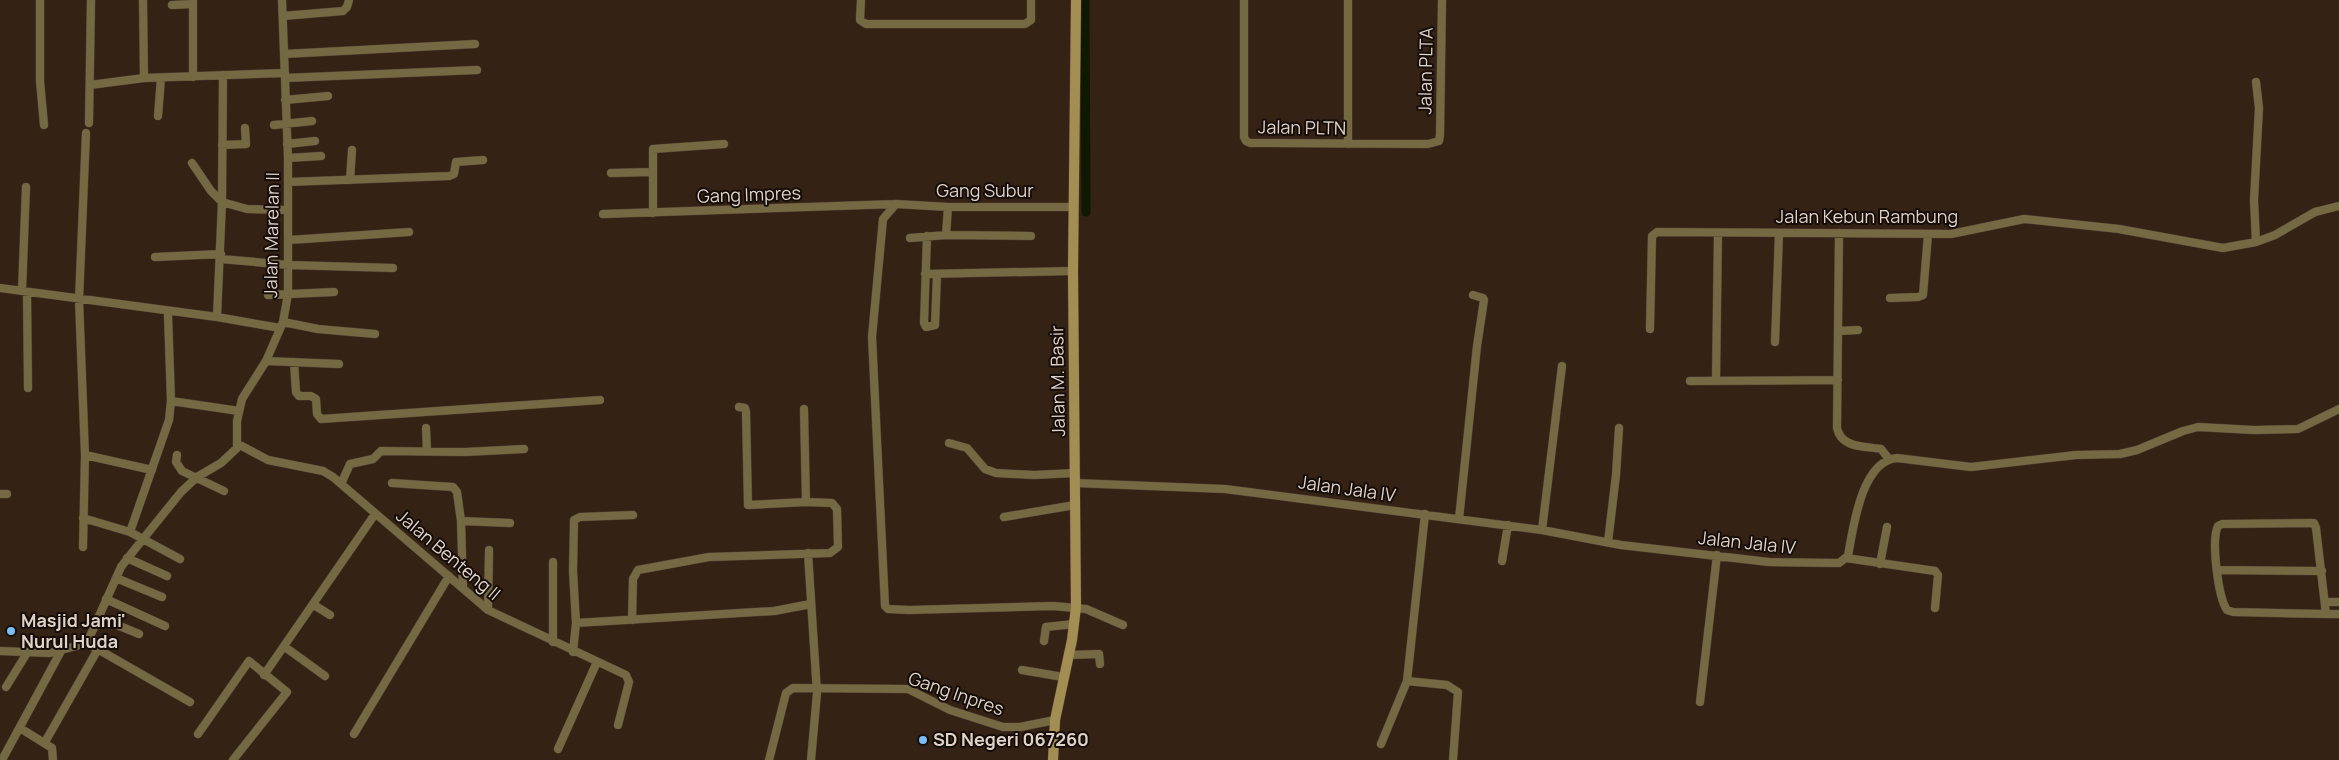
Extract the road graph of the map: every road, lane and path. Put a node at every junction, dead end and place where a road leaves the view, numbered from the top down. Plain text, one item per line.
1 (40, 0) edge
2 (91, 0) edge
3 (143, 0) edge
4 (282, 0) edge
5 (349, 0) edge
6 (861, 0) edge
7 (1031, 0) edge
8 (1076, 0) edge
9 (1244, 0) edge
10 (1348, 0) edge
11 (1442, 0) edge
12 (193, 2) edge
13 (172, 5) dead end
14 (283, 16) junction
15 (475, 44) dead end
16 (284, 54) junction
17 (477, 70) dead end
18 (223, 75) junction
19 (285, 76) junction
20 (193, 77) junction
21 (144, 78) junction
22 (161, 78) junction
23 (2256, 82) dead end
24 (90, 85) junction
25 (328, 96) dead end
26 (285, 100) junction
27 (158, 116) dead end
28 (312, 121) dead end
29 (89, 123) dead end
30 (44, 124) dead end
31 (286, 124) junction
32 (274, 126) dead end
33 (245, 128) dead end
34 (86, 133) dead end
35 (315, 141) dead end
36 (1438, 142) joint
37 (287, 144) junction
38 (724, 144) dead end
39 (1348, 144) junction
40 (222, 145) junction
41 (352, 150) dead end
42 (321, 156) dead end
43 (288, 158) junction
44 (483, 160) dead end
45 (192, 163) dead end
46 (651, 172) junction
47 (611, 173) dead end
48 (350, 180) junction
49 (288, 182) junction
50 (26, 187) dead end
51 (222, 202) junction
52 (896, 204) junction
53 (1074, 206) junction
54 (2339, 206) edge
55 (948, 207) junction
56 (287, 210) junction
57 (653, 213) junction
58 (603, 214) dead end
59 (409, 232) dead end
60 (1779, 232) junction
61 (1718, 233) junction
62 (1839, 233) junction
63 (1928, 234) junction
64 (946, 235) junction
65 (927, 236) junction
66 (1031, 236) dead end
67 (910, 238) dead end
68 (289, 240) junction
69 (2256, 242) junction
70 (155, 257) dead end
71 (221, 257) junction
72 (289, 265) junction
73 (393, 268) dead end
74 (1073, 271) junction
75 (925, 274) junction
76 (937, 274) junction
77 (0, 288) edge
78 (24, 291) junction
79 (334, 292) dead end
80 (288, 294) junction
81 (268, 295) dead end
82 (1473, 295) dead end
83 (1890, 298) dead end
84 (79, 300) junction
85 (168, 315) dead end
86 (217, 317) junction
87 (281, 325) junction
88 (1650, 329) dead end
89 (1858, 330) dead end
90 (1838, 331) junction
91 (374, 334) dead end
92 (1775, 342) dead end
93 (266, 360) junction
94 (294, 362) junction
95 (339, 364) dead end
96 (1562, 366) dead end
97 (1716, 380) junction
98 (1838, 380) junction
99 (1690, 381) dead end
100 (28, 388) dead end
101 (600, 400) dead end
102 (171, 401) junction
103 (739, 407) dead end
104 (804, 409) dead end
105 (2339, 409) edge
106 (239, 411) junction
107 (426, 428) dead end
108 (1619, 428) dead end
109 (949, 443) dead end
110 (238, 444) junction
111 (524, 449) dead end
112 (427, 451) junction
113 (85, 455) junction
114 (177, 455) dead end
115 (1889, 459) junction
116 (152, 470) junction
117 (197, 477) junction
118 (1075, 478) junction
119 (392, 483) dead end
120 (341, 484) junction
121 (224, 491) dead end
122 (806, 502) junction
123 (1075, 505) junction
124 (1425, 514) junction
125 (633, 515) dead end
126 (373, 517) junction
127 (1004, 517) dead end
128 (83, 518) junction
129 (1459, 519) junction
130 (461, 521) junction
131 (510, 523) dead end
132 (1508, 525) junction
133 (1887, 527) dead end
134 (1542, 530) junction
135 (130, 532) junction
136 (144, 539) junction
137 (1608, 542) junction
138 (83, 547) dead end
139 (489, 550) dead end
140 (808, 553) junction
141 (1717, 555) junction
142 (127, 558) junction
143 (1846, 558) junction
144 (180, 559) dead end
145 (1502, 561) dead end
146 (553, 562) dead end
147 (1880, 564) junction
148 (2217, 570) junction
149 (2322, 571) junction
150 (168, 576) dead end
151 (450, 576) junction
152 (116, 578) junction
153 (464, 588) junction
154 (162, 596) dead end
155 (106, 599) junction
156 (2326, 602) junction
157 (2339, 602) edge
158 (811, 604) junction
159 (314, 605) junction
160 (1076, 607) junction
161 (1936, 608) dead end
162 (488, 610) junction
163 (2326, 614) junction
164 (2339, 614) edge
165 (330, 615) dead end
166 (98, 617) junction
167 (632, 620) junction
168 (576, 623) junction
169 (1074, 624) junction
170 (1122, 625) dead end
171 (166, 626) dead end
172 (139, 634) dead end
173 (1044, 641) dead end
174 (553, 642) junction
175 (87, 643) junction
176 (286, 646) junction
177 (98, 649) junction
178 (0, 651) edge
179 (61, 651) junction
180 (573, 652) junction
181 (28, 653) junction
182 (1068, 655) junction
183 (597, 662) junction
184 (1100, 664) dead end
185 (1022, 670) dead end
186 (264, 675) junction
187 (325, 676) dead end
188 (1063, 677) junction
189 (1407, 681) junction
190 (6, 687) dead end
191 (816, 688) junction
192 (190, 702) dead end
193 (1700, 702) dead end
194 (1055, 720) junction
195 (618, 725) dead end
196 (20, 728) junction
197 (198, 734) dead end
198 (354, 734) dead end
199 (45, 742) junction
200 (1381, 744) dead end
201 (558, 749) dead end
202 (2, 760) edge
203 (53, 760) edge
204 (234, 760) edge
205 (769, 760) edge
206 (811, 760) edge
207 (1053, 760) edge
208 (1453, 760) edge

1 - 30 street
2 - 24 street
3 - 21 street
4 - 14 street, Jalan Marelan II
5 - 14 street
6 - 7 street
8 - 53 main road, Jalan M. Basir
9 - 39 street, Jalan PLTN
10 - 39 street
11 - 36 street, Jalan PLTA
12 - 13 street
12 - 20 street
14 - 16 street, Jalan Marelan II
15 - 16 street
16 - 19 street, Jalan Marelan II
17 - 19 street
18 - 19 street
18 - 20 street
18 - 40 street
19 - 26 street, Jalan Marelan II
20 - 22 street
21 - 22 street
21 - 24 street
22 - 27 street
23 - 69 street
24 - 29 street
25 - 26 street
26 - 31 street, Jalan Marelan II
28 - 31 street
31 - 32 street
31 - 37 street, Jalan Marelan II
33 - 40 street
34 - 84 street
35 - 37 street
36 - 39 street, Jalan PLTN
37 - 43 street, Jalan Marelan II
38 - 46 street
40 - 51 street
41 - 48 street
42 - 43 street
43 - 49 street, Jalan Marelan II
44 - 48 street
45 - 51 street
46 - 47 street
46 - 57 street
48 - 49 street
49 - 56 street, Jalan Marelan II
50 - 78 street
51 - 56 street
51 - 71 street
52 - 55 street, Gang Subur
52 - 57 street, Gang Impres
52 - 160 street
53 - 55 street, Gang Subur
53 - 74 main road, Jalan M. Basir
54 - 69 street, Jalan Kebun Rambung
55 - 64 street
56 - 68 street, Jalan Marelan II
57 - 58 street, Gang Impres
59 - 68 street
60 - 61 street, Jalan Kebun Rambung
60 - 62 street, Jalan Kebun Rambung
60 - 92 street
61 - 88 street, Jalan Kebun Rambung
61 - 97 street
62 - 63 street, Jalan Kebun Rambung
62 - 90 street
63 - 69 street, Jalan Kebun Rambung
63 - 83 street
64 - 65 street
64 - 66 street
65 - 67 street
65 - 75 street
68 - 72 street, Jalan Marelan II
70 - 71 street
71 - 72 street
71 - 86 street
72 - 73 street
72 - 80 street, Jalan Marelan II
74 - 76 street
74 - 118 main road, Jalan M. Basir
75 - 76 street
75 - 76 street
77 - 78 street
78 - 84 street
78 - 100 street
79 - 80 street
80 - 81 street
80 - 87 street, Jalan Marelan II
82 - 129 street
84 - 86 street
84 - 113 street
85 - 102 street
86 - 87 street
87 - 91 street
87 - 93 street, Jalan Marelan II
89 - 90 street
90 - 98 street
93 - 94 street
93 - 106 street, Jalan Marelan II
94 - 95 street
94 - 101 street
96 - 134 street
97 - 98 street
97 - 99 street
98 - 115 street
102 - 106 street
102 - 116 street
103 - 122 street
104 - 122 street
105 - 115 street
106 - 110 street, Jalan Marelan II
107 - 112 street
108 - 137 street
109 - 118 street, Jalan Jala IV
110 - 117 street
110 - 120 street, Jalan Benteng II
111 - 112 street
112 - 120 street
113 - 116 street
113 - 128 street
114 - 117 street
115 - 143 street
116 - 135 street
117 - 121 street
117 - 136 street
118 - 123 main road, Jalan M. Basir
118 - 124 street, Jalan Jala IV
119 - 130 street
120 - 126 street, Jalan Benteng II
122 - 140 street
123 - 127 street
123 - 160 main road, Jalan M. Basir
124 - 129 street, Jalan Jala IV
124 - 189 street
125 - 168 street
126 - 151 street, Jalan Benteng II
126 - 159 street
128 - 135 street
128 - 138 street
129 - 132 street, Jalan Jala IV
130 - 131 street
130 - 153 street
132 - 134 street, Jalan Jala IV
132 - 145 street
133 - 147 street
134 - 137 street, Jalan Jala IV
135 - 136 street
136 - 142 street
136 - 144 street
137 - 141 street, Jalan Jala IV
139 - 162 street
140 - 158 street
140 - 167 street
141 - 143 street, Jalan Jala IV
141 - 193 street
142 - 150 street
142 - 152 street
143 - 147 street
146 - 174 street
147 - 161 street
148 - 149 street
148 - 149 street
148 - 163 street
149 - 156 street
151 - 153 street, Jalan Benteng II
151 - 198 street
152 - 154 street
152 - 155 street
153 - 162 street, Jalan Benteng II
155 - 166 street
155 - 171 street
156 - 157 street
156 - 163 street
158 - 167 street
158 - 191 street
159 - 165 street
159 - 176 street
160 - 169 main road, Jalan M. Basir
160 - 170 street
162 - 174 street, Jalan Benteng II
163 - 164 street
166 - 172 street
166 - 175 street
167 - 168 street
168 - 180 street
169 - 173 street
169 - 182 main road, Jalan M. Basir
174 - 180 street, Jalan Benteng II
175 - 177 street
175 - 179 street
176 - 186 street
176 - 187 street
177 - 192 street
177 - 199 street
178 - 181 street
179 - 181 street
179 - 196 street
180 - 183 street, Jalan Benteng II
181 - 190 street
182 - 184 street
182 - 188 main road, Jalan M. Basir
183 - 195 street, Jalan Benteng II
183 - 201 street
185 - 188 street
186 - 197 street
186 - 204 street
188 - 194 main road, Jalan M. Basir
189 - 200 street
189 - 208 street
191 - 194 street, Gang Inpres
191 - 205 street, Gang Inpres
191 - 206 street
194 - 207 main road, Jalan M. Basir
196 - 199 street
196 - 202 street
199 - 203 street

